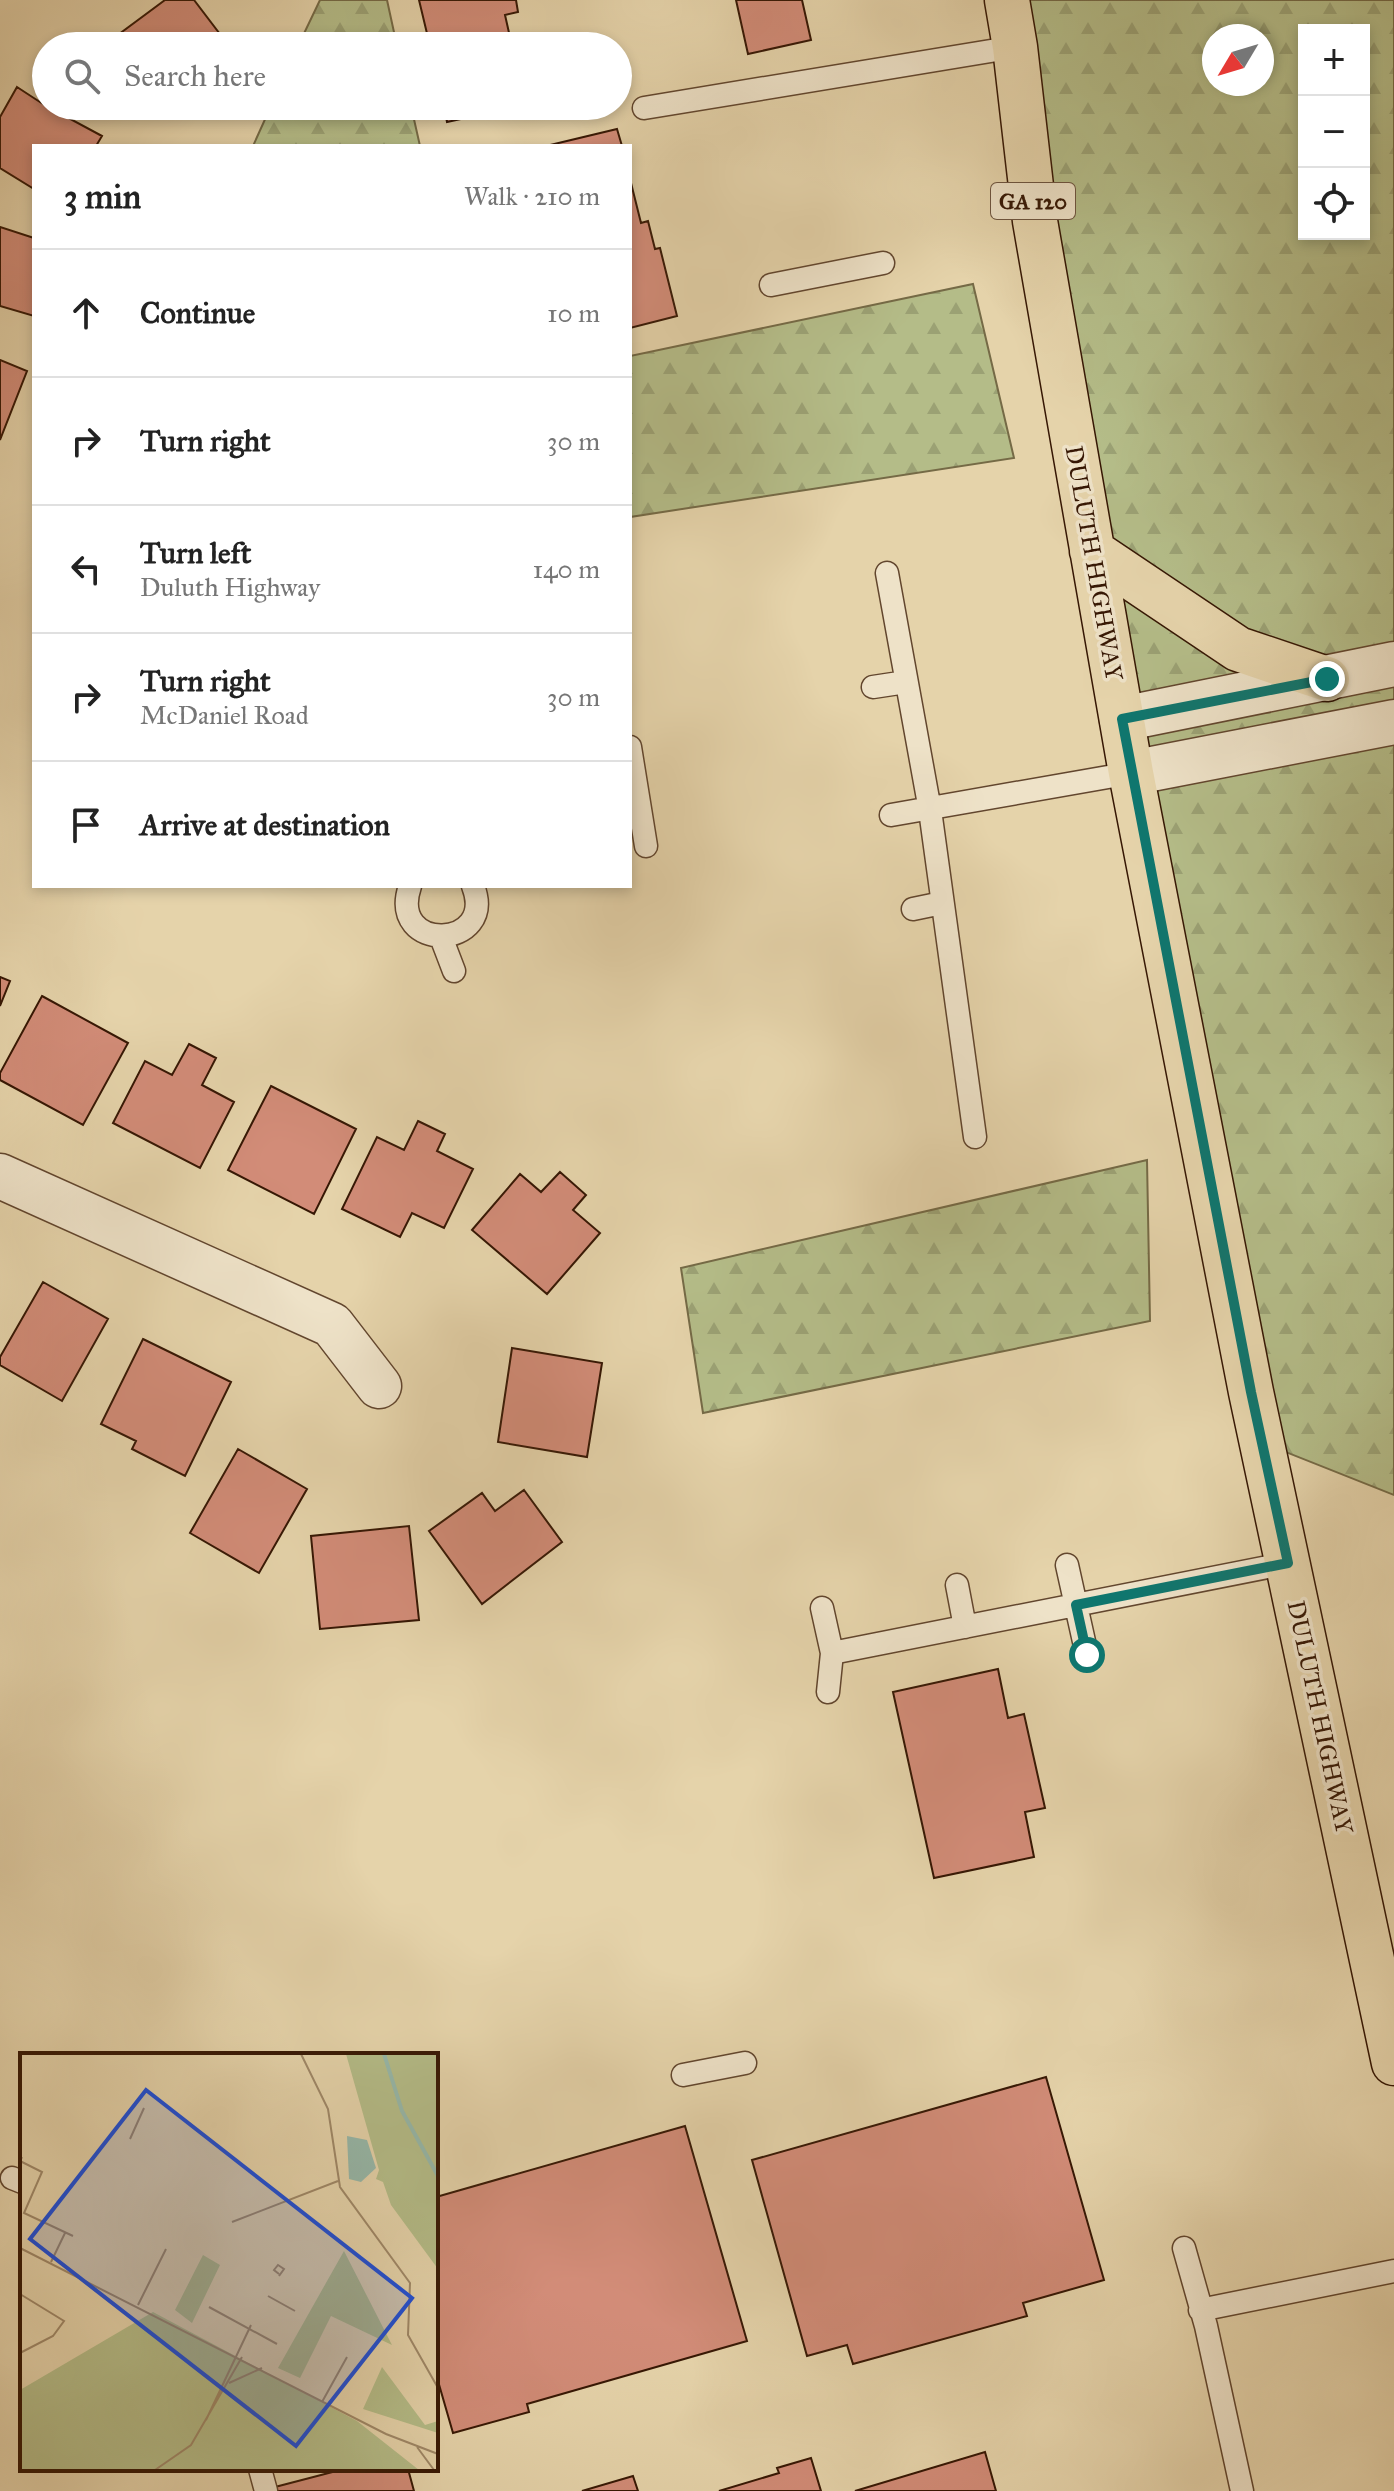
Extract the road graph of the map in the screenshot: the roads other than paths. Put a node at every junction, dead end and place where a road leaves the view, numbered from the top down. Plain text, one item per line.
1 (1007, 0) edge
2 (1015, 47) junction
3 (644, 108) dead end
4 (883, 263) dead end
5 (771, 285) dead end
6 (1092, 551) junction
7 (887, 573) dead end
8 (1394, 664) edge
9 (1327, 679) junction
10 (906, 682) junction
11 (873, 687) dead end
12 (1122, 719) junction
13 (1394, 722) edge
14 (632, 759) edge
15 (1131, 773) junction
16 (930, 810) junction
17 (891, 815) dead end
18 (646, 846) dead end
19 (409, 888) edge
20 (473, 888) edge
21 (942, 903) junction
22 (913, 909) dead end
23 (441, 937) junction
24 (454, 971) dead end
25 (975, 1137) dead end
26 (0, 1176) edge
27 (379, 1386) dead end
28 (1288, 1563) junction
29 (1067, 1565) dead end
30 (957, 1585) dead end
31 (1076, 1605) junction
32 (822, 1608) dead end
33 (965, 1627) junction
34 (832, 1653) junction
35 (1087, 1655) dead end
36 (828, 1692) dead end
37 (745, 2063) dead end
38 (1394, 2063) edge
39 (683, 2075) dead end
40 (1184, 2248) dead end
41 (1394, 2271) edge
42 (1200, 2310) junction
43 (1242, 2491) edge

1 - 2 main road, DULUTH HIGHWAY / GA 120
2 - 3 lane
2 - 6 main road, DULUTH HIGHWAY / GA 120
4 - 5 lane
6 - 9 main road
6 - 12 main road, DULUTH HIGHWAY / GA 120
7 - 10 lane
8 - 9 street
9 - 12 street
10 - 11 lane
10 - 16 lane
12 - 15 main road, DULUTH HIGHWAY / GA 120
13 - 15 street
14 - 18 lane
15 - 16 lane
15 - 28 main road, DULUTH HIGHWAY / GA 120
16 - 17 lane
16 - 21 lane
19 - 23 lane
20 - 23 lane
21 - 22 lane
21 - 25 lane
23 - 24 lane
26 - 27 street
28 - 31 lane
28 - 38 main road, DULUTH HIGHWAY / GA 120
29 - 31 lane
30 - 33 lane
31 - 33 lane
31 - 35 lane
32 - 34 lane
33 - 34 lane
34 - 36 lane
37 - 39 lane
40 - 42 lane
41 - 42 lane
42 - 43 lane

